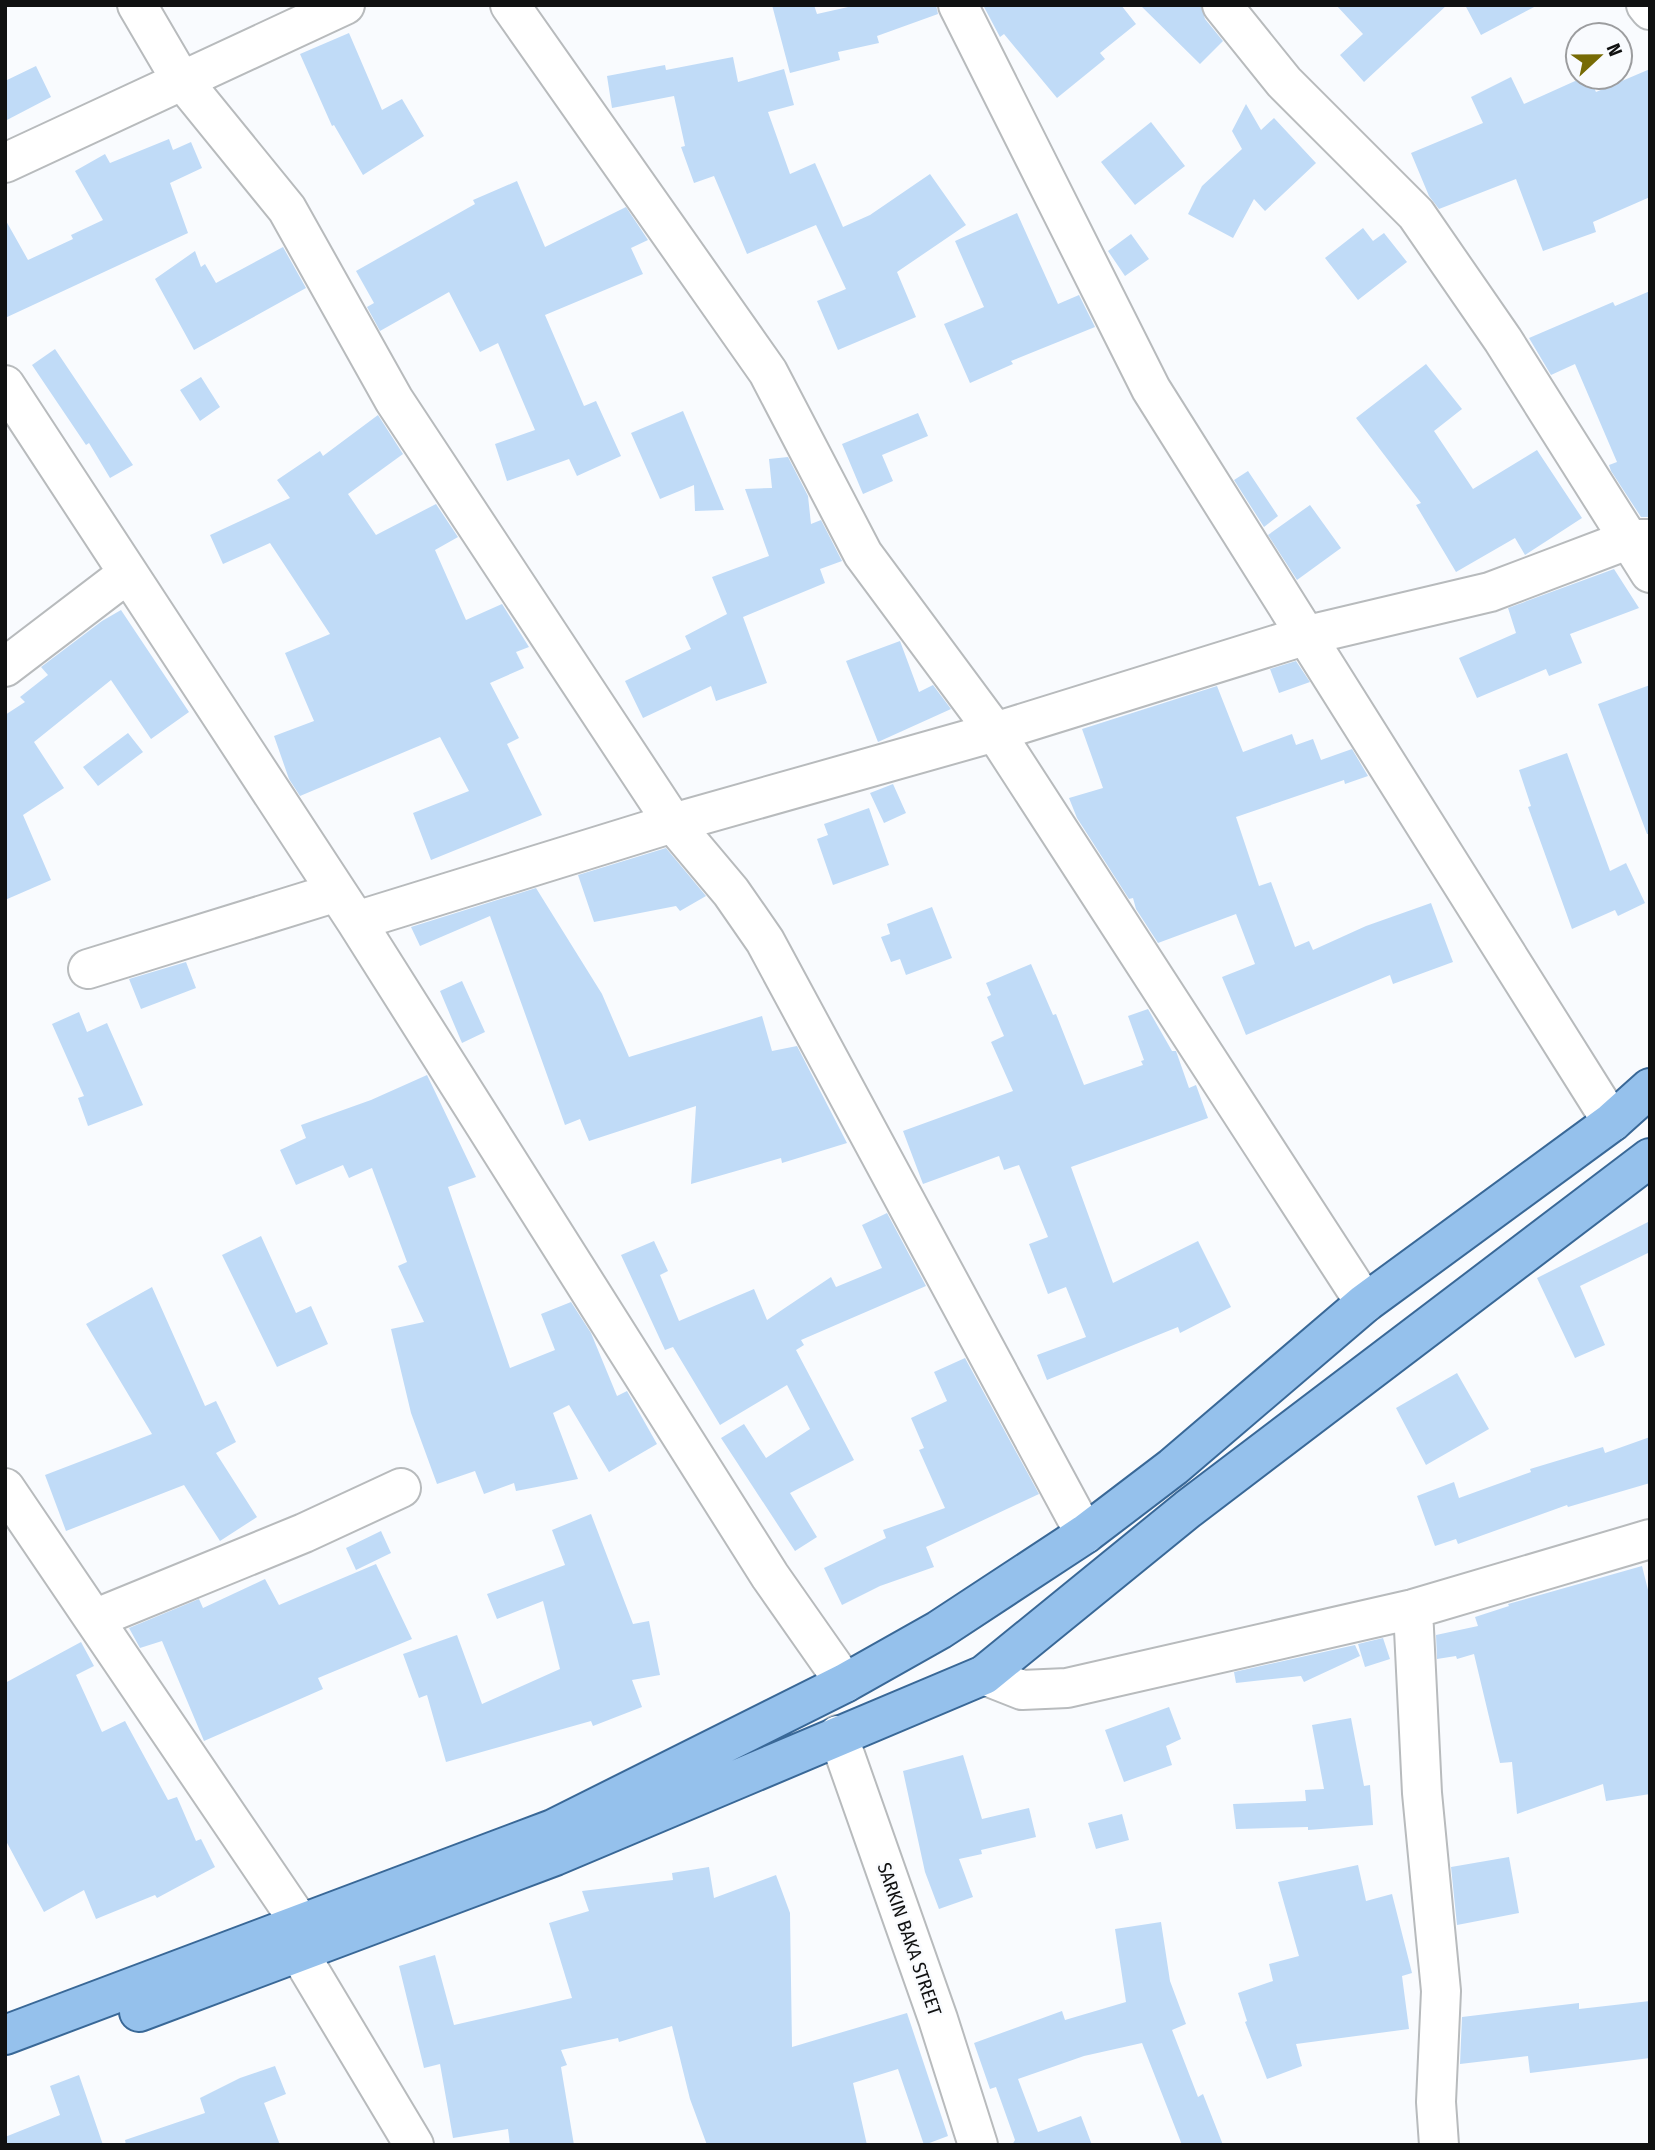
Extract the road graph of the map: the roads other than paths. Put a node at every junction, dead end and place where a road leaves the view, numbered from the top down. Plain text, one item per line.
1 (136, 5) edge
2 (345, 5) edge
3 (510, 5) edge
4 (958, 5) edge
5 (1222, 5) edge
6 (1646, 5) edge
7 (1650, 10) edge
8 (184, 80) junction
9 (5, 163) edge
10 (10, 403) edge
11 (1640, 539) edge
12 (1650, 573) edge
13 (127, 574) junction
14 (1304, 636) junction
15 (5, 667) edge
16 (995, 732) junction
17 (673, 823) junction
18 (346, 906) junction
19 (88, 969) dead end
20 (1650, 1088) edge
21 (1612, 1122) junction
22 (1649, 1162) edge
23 (1365, 1303) junction
24 (5, 1488) edge
25 (401, 1488) dead end
26 (1085, 1534) junction
27 (1650, 1539) edge
28 (1413, 1609) junction
29 (94, 1619) junction
30 (984, 1675) junction
31 (845, 1683) junction
32 (838, 1735) junction
33 (299, 1938) junction
34 (5, 2035) edge
35 (5, 2062) edge
36 (414, 2145) edge
37 (978, 2145) edge
38 (1440, 2145) edge

1 - 8 street
2 - 8 street
3 - 16 street
4 - 14 street
5 - 11 street
6 - 7 street
8 - 9 street
8 - 17 street
10 - 13 street
11 - 12 street
11 - 14 street
13 - 15 street
13 - 18 street
14 - 16 street
14 - 21 street
16 - 17 street
16 - 23 street
17 - 18 street
17 - 26 street
18 - 19 street
18 - 31 street
20 - 21 main road
21 - 22 main road
21 - 23 main road
22 - 30 main road
23 - 26 main road
24 - 29 street
25 - 29 street
26 - 31 main road
27 - 28 street
28 - 30 street
28 - 38 street
29 - 33 street
30 - 32 main road
31 - 33 main road
32 - 33 main road
32 - 37 street, SARKIN BAKA STREET
33 - 34 main road
33 - 35 main road
33 - 36 street

